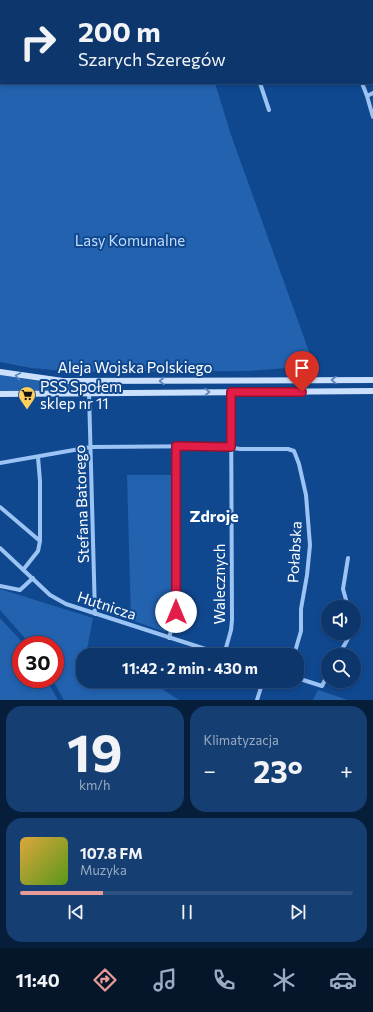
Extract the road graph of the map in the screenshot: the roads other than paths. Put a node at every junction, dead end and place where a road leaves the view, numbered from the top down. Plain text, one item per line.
1 (260, 84) edge
2 (362, 84) edge
3 (373, 93) edge
4 (367, 96) junction
5 (269, 110) dead end
6 (373, 117) edge
7 (0, 372) edge
8 (271, 380) junction
9 (373, 380) edge
10 (373, 391) edge
11 (231, 392) junction
12 (270, 392) junction
13 (89, 393) junction
14 (0, 394) edge
15 (176, 446) junction
16 (91, 447) junction
17 (231, 447) junction
18 (38, 457) junction
19 (0, 463) edge
20 (0, 507) edge
21 (40, 541) junction
22 (0, 548) edge
23 (348, 558) dead end
24 (23, 570) junction
25 (33, 578) junction
26 (0, 586) edge
27 (346, 600) edge
28 (96, 614) junction
29 (169, 638) junction
30 (201, 648) edge
31 (226, 648) edge
32 (296, 648) edge
33 (304, 680) edge
34 (321, 686) edge
35 (261, 688) edge
36 (257, 700) edge

1 - 5 street
2 - 4 street
3 - 4 street
4 - 6 street
8 -> 7 main road, Aleja Wojska Polskiego
9 -> 8 main road, Aleja Wojska Polskiego
8 - 12 main road
10 - 12 main road, Aleja Wojska Polskiego
11 - 12 main road, Aleja Wojska Polskiego
13 -> 11 main road, Aleja Wojska Polskiego
11 - 17 street, Walecznych
13 - 14 main road, Aleja Wojska Polskiego
13 - 16 street, Stefana Batorego
15 - 16 street
15 - 17 street
15 - 29 street
16 - 18 street
16 - 28 street, Stefana Batorego
17 - 31 street, Walecznych
17 - 32 street, Połabska
18 - 19 street
18 - 21 street
20 - 21 street
21 - 24 street
22 - 24 street, Hutnicza
23 - 27 street
24 - 25 street, Hutnicza
25 - 26 street
25 - 28 street, Hutnicza
28 - 29 street, Hutnicza
29 - 30 street, Hutnicza
33 - 34 street
35 - 36 street

